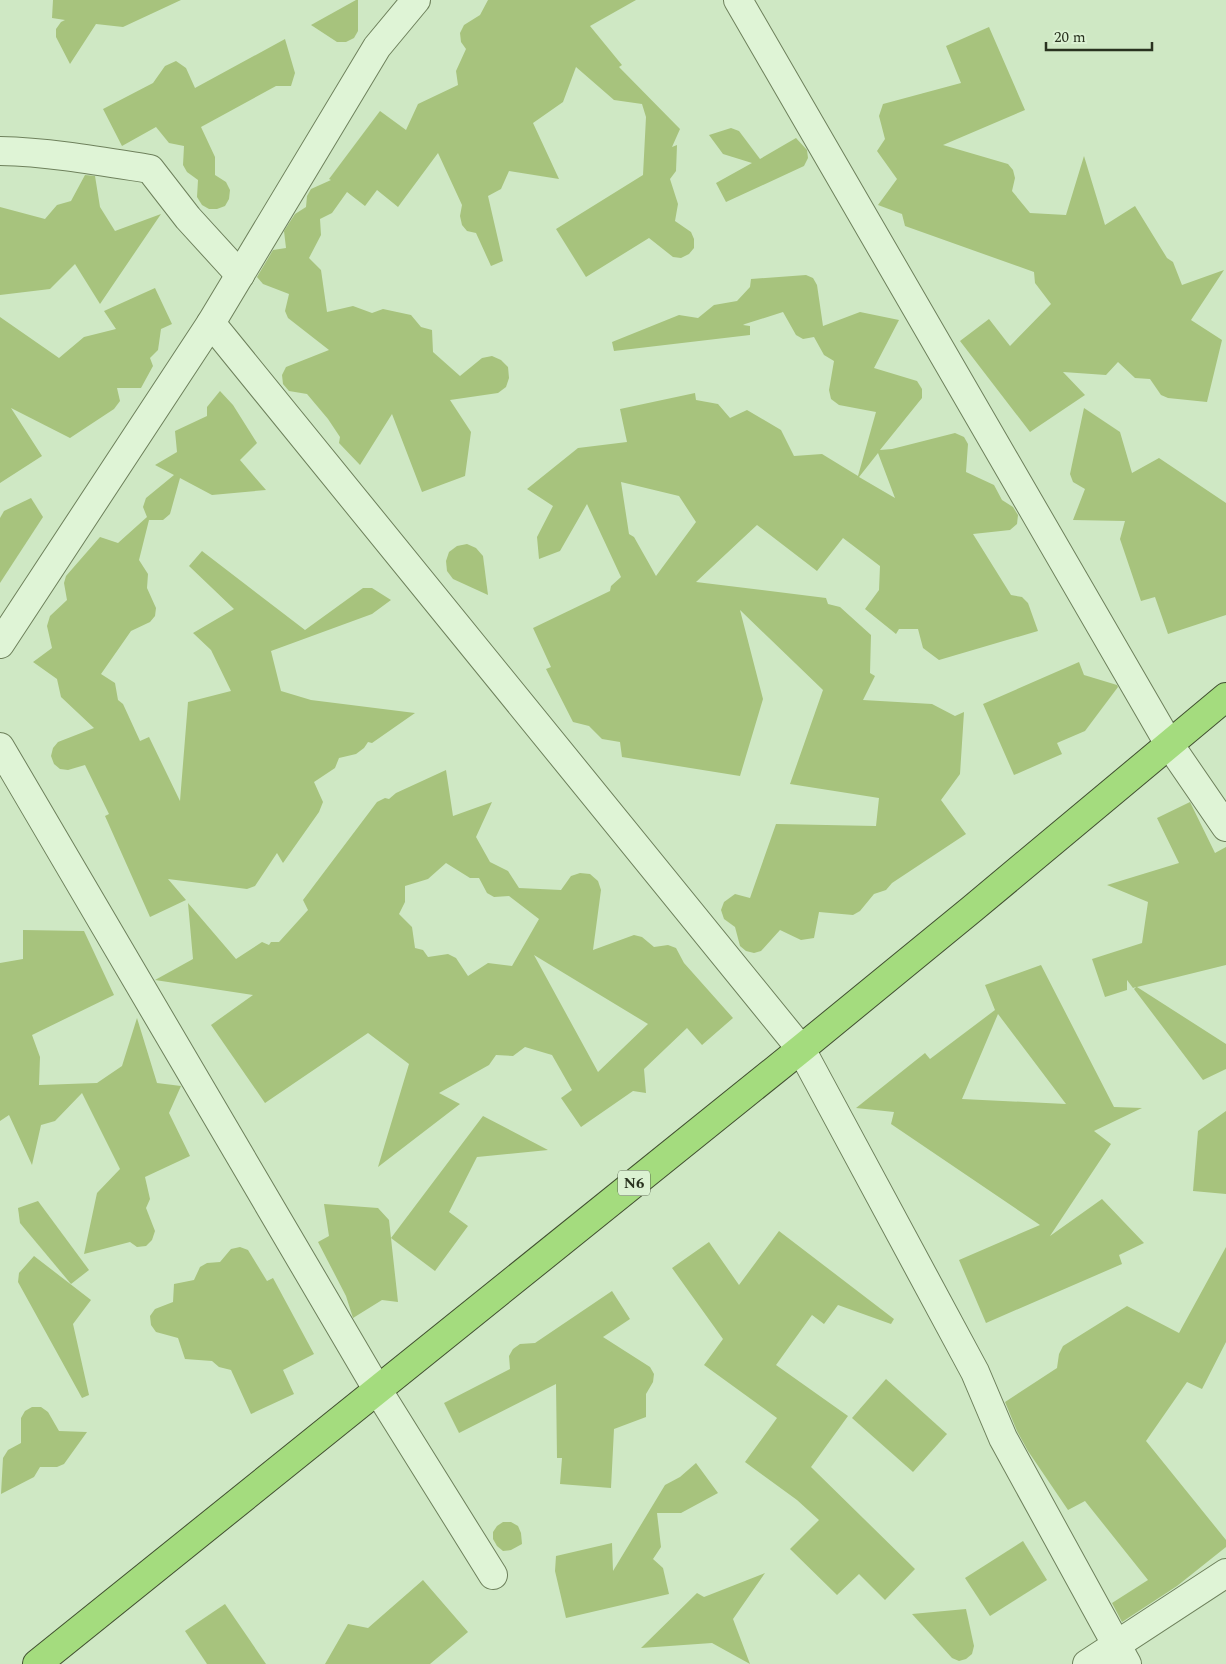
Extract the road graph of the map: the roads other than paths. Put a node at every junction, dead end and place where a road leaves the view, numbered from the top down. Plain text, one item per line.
1 (416, 0) edge
2 (738, 0) edge
3 (0, 151) edge
4 (240, 275) junction
5 (211, 324) junction
6 (0, 644) edge
7 (1226, 697) edge
8 (1169, 744) junction
9 (0, 747) edge
10 (1226, 827) edge
11 (801, 1049) junction
12 (377, 1390) junction
13 (1226, 1573) edge
14 (493, 1575) dead end
15 (1122, 1655) edge
16 (37, 1664) edge
17 (1087, 1664) edge

1 - 4 street
2 - 8 street
3 - 4 street
4 - 5 street
5 - 6 street
5 - 11 street
7 - 8 highway, N6
8 - 10 street
8 - 11 highway, N6
9 - 12 street
11 - 12 highway, N6
11 - 15 street
12 - 14 street
12 - 16 highway, N6
13 - 15 street
15 - 17 street

